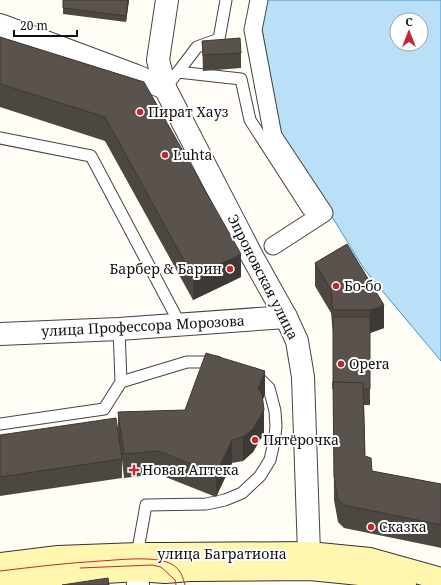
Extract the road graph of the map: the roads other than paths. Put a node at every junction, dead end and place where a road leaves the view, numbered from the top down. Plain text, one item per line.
1 (167, 0) edge
2 (226, 0) edge
3 (259, 0) edge
4 (0, 25) edge
5 (172, 80) junction
6 (0, 138) edge
7 (308, 210) dead end
8 (273, 246) dead end
9 (286, 317) junction
10 (180, 324) junction
11 (119, 329) junction
12 (0, 334) edge
13 (230, 365) edge
14 (244, 368) edge
15 (121, 382) junction
16 (0, 424) edge
17 (310, 561) junction
18 (0, 564) edge
19 (137, 570) edge
20 (441, 579) edge
21 (0, 581) edge
22 (405, 585) edge

1 - 5 street, Эпроновская улица
2 - 5 lane
3 - 8 street, Эпроновская улица
4 - 5 street
5 - 7 lane
5 - 9 street, Эпроновская улица
6 - 10 lane
9 - 10 street, улица Профессора Морозова
9 - 17 street, Эпроновская улица
10 - 11 street, улица Профессора Морозова
11 - 12 street, улица Профессора Морозова
11 - 15 lane
13 - 15 lane
14 - 19 lane
15 - 16 lane
17 - 19 main road, улица Багратиона
17 - 20 main road, улица Багратиона
17 - 22 main road, улица Багратиона
18 - 19 main road, улица Багратиона
19 - 21 main road, улица Багратиона

